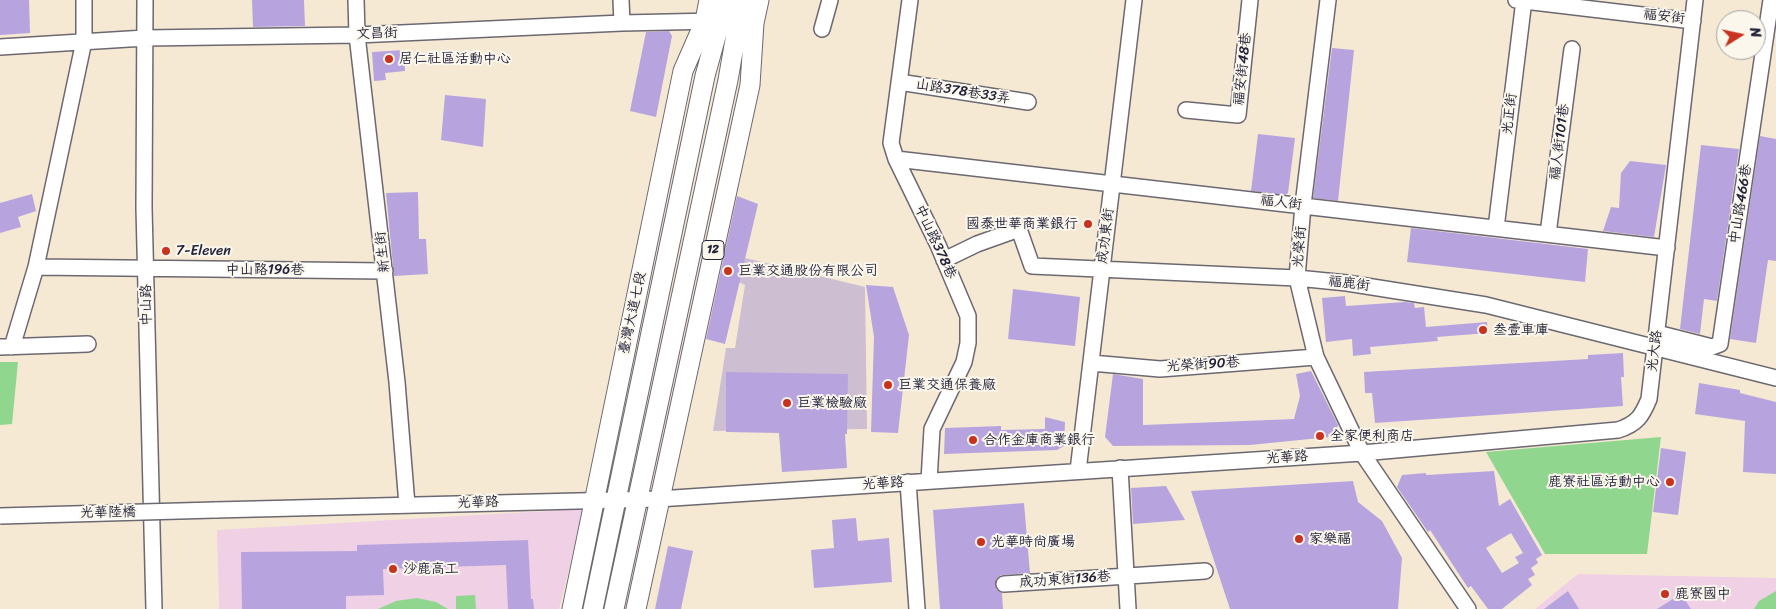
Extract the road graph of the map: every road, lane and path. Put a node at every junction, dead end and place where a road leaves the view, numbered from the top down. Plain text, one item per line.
1 (84, 0) edge
2 (145, 0) edge
3 (356, 0) edge
4 (621, 0) edge
5 (709, 0) edge
6 (726, 0) edge
7 (742, 0) edge
8 (759, 0) edge
9 (830, 0) edge
10 (910, 0) edge
11 (1134, 0) edge
12 (1250, 0) edge
13 (1328, 0) edge
14 (1521, 0) edge
15 (1695, 0) edge
16 (1771, 0) edge
17 (1693, 21) junction
18 (729, 22) junction
19 (622, 23) junction
20 (822, 29) dead end
21 (357, 35) junction
22 (145, 38) junction
23 (84, 41) junction
24 (0, 47) edge
25 (1572, 49) dead end
26 (899, 82) junction
27 (1028, 102) dead end
28 (1186, 110) dead end
29 (896, 159) junction
30 (1112, 183) junction
31 (1303, 206) junction
32 (1496, 228) junction
33 (1548, 234) junction
34 (1667, 248) junction
35 (944, 260) junction
36 (36, 268) junction
37 (146, 269) junction
38 (1102, 270) junction
39 (385, 271) junction
40 (1297, 278) junction
41 (1656, 341) junction
42 (88, 344) dead end
43 (6, 347) edge
44 (1316, 356) junction
45 (1091, 364) junction
46 (1776, 378) edge
47 (1362, 453) junction
48 (1120, 468) junction
49 (1078, 471) junction
50 (929, 481) junction
51 (908, 482) junction
52 (616, 499) junction
53 (637, 499) junction
54 (658, 499) junction
55 (595, 500) junction
56 (407, 505) junction
57 (215, 510) joint
58 (0, 516) edge
59 (652, 527) junction
60 (1205, 571) dead end
61 (1126, 576) junction
62 (1004, 584) dead end
63 (1466, 608) edge
64 (154, 609) edge
65 (572, 609) edge
66 (593, 609) edge
67 (614, 609) edge
68 (636, 609) edge
69 (917, 609) edge
70 (1128, 609) edge

1 - 23 street
2 - 22 street, 中山路
3 - 21 street, 新生街
4 - 19 street
5 - 18 main road, 臺灣大道七段 / 12
6 - 18 main road, 12
7 - 18 main road, 12
8 - 18 main road, 臺灣大道七段 / 12
9 - 20 street
10 - 26 street, 中山路378巷
11 - 30 street, 成功東街
12 - 28 street, 福安街48巷
13 - 31 street, 光榮街
14 - 17 street, 福安街
14 - 32 street, 光正街
15 - 17 street, 光大路
16 - 41 street, 中山路466巷
17 - 34 street, 光大路
18 - 19 street, 文昌街
18 - 52 main road, 臺灣大道七段 / 12
18 - 53 main road, 臺灣大道七段 / 12
18 - 54 main road, 臺灣大道七段 / 12
18 - 55 main road, 臺灣大道七段 / 12
19 - 21 street, 文昌街
21 - 22 street, 文昌街
21 - 39 street, 新生街
22 - 23 street, 文昌街
22 - 37 street, 中山路
23 - 24 street, 文昌街
23 - 36 street
25 - 33 street, 福人街101巷
26 - 27 street, 山路378巷33弄
26 - 29 street, 中山路378巷
29 - 30 street, 福人街
29 - 35 street, 中山路378巷
30 - 31 street, 福人街
30 - 38 street, 成功東街
31 - 32 street, 福人街
31 - 40 street, 光榮街
32 - 33 street, 福人街
33 - 34 street, 福人街
34 - 41 street, 光大路
35 - 38 street, 福鹿街
35 - 50 street, 中山路378巷
36 - 37 street, 中山路196巷
36 - 43 street
37 - 39 street, 中山路196巷
37 - 64 street, 中山路
38 - 40 street, 福鹿街
38 - 45 street, 成功東街
39 - 56 street, 新生街
40 - 41 street, 福鹿街
40 - 44 street, 光榮街
41 - 46 street, 福鹿街
41 - 47 street, 光大路
42 - 43 street
44 - 45 street, 光榮街90巷
44 - 47 street, 光榮街
45 - 49 street, 成功東街
47 - 48 street, 光華路
47 - 63 street
48 - 49 street, 光華路
48 - 61 street
49 - 50 street, 光華路
50 - 51 street, 光華路
51 - 54 street, 光華路
51 - 69 street
52 - 53 street, 光華路
52 - 55 street, 光華路
52 - 66 main road, 臺灣大道七段 / 12
53 - 54 street, 光華路
53 - 59 main road
53 - 67 main road, 臺灣大道七段 / 12
54 - 59 main road, 臺灣大道七段 / 12
55 - 56 street, 光華路
55 - 65 main road, 臺灣大道七段 / 12
56 - 57 street, 光華路
57 - 58 street, 光華陸橋, bridge
59 - 68 main road, 臺灣大道七段 / 12
60 - 61 street, 成功東街136巷
61 - 62 street, 成功東街136巷
61 - 70 street

